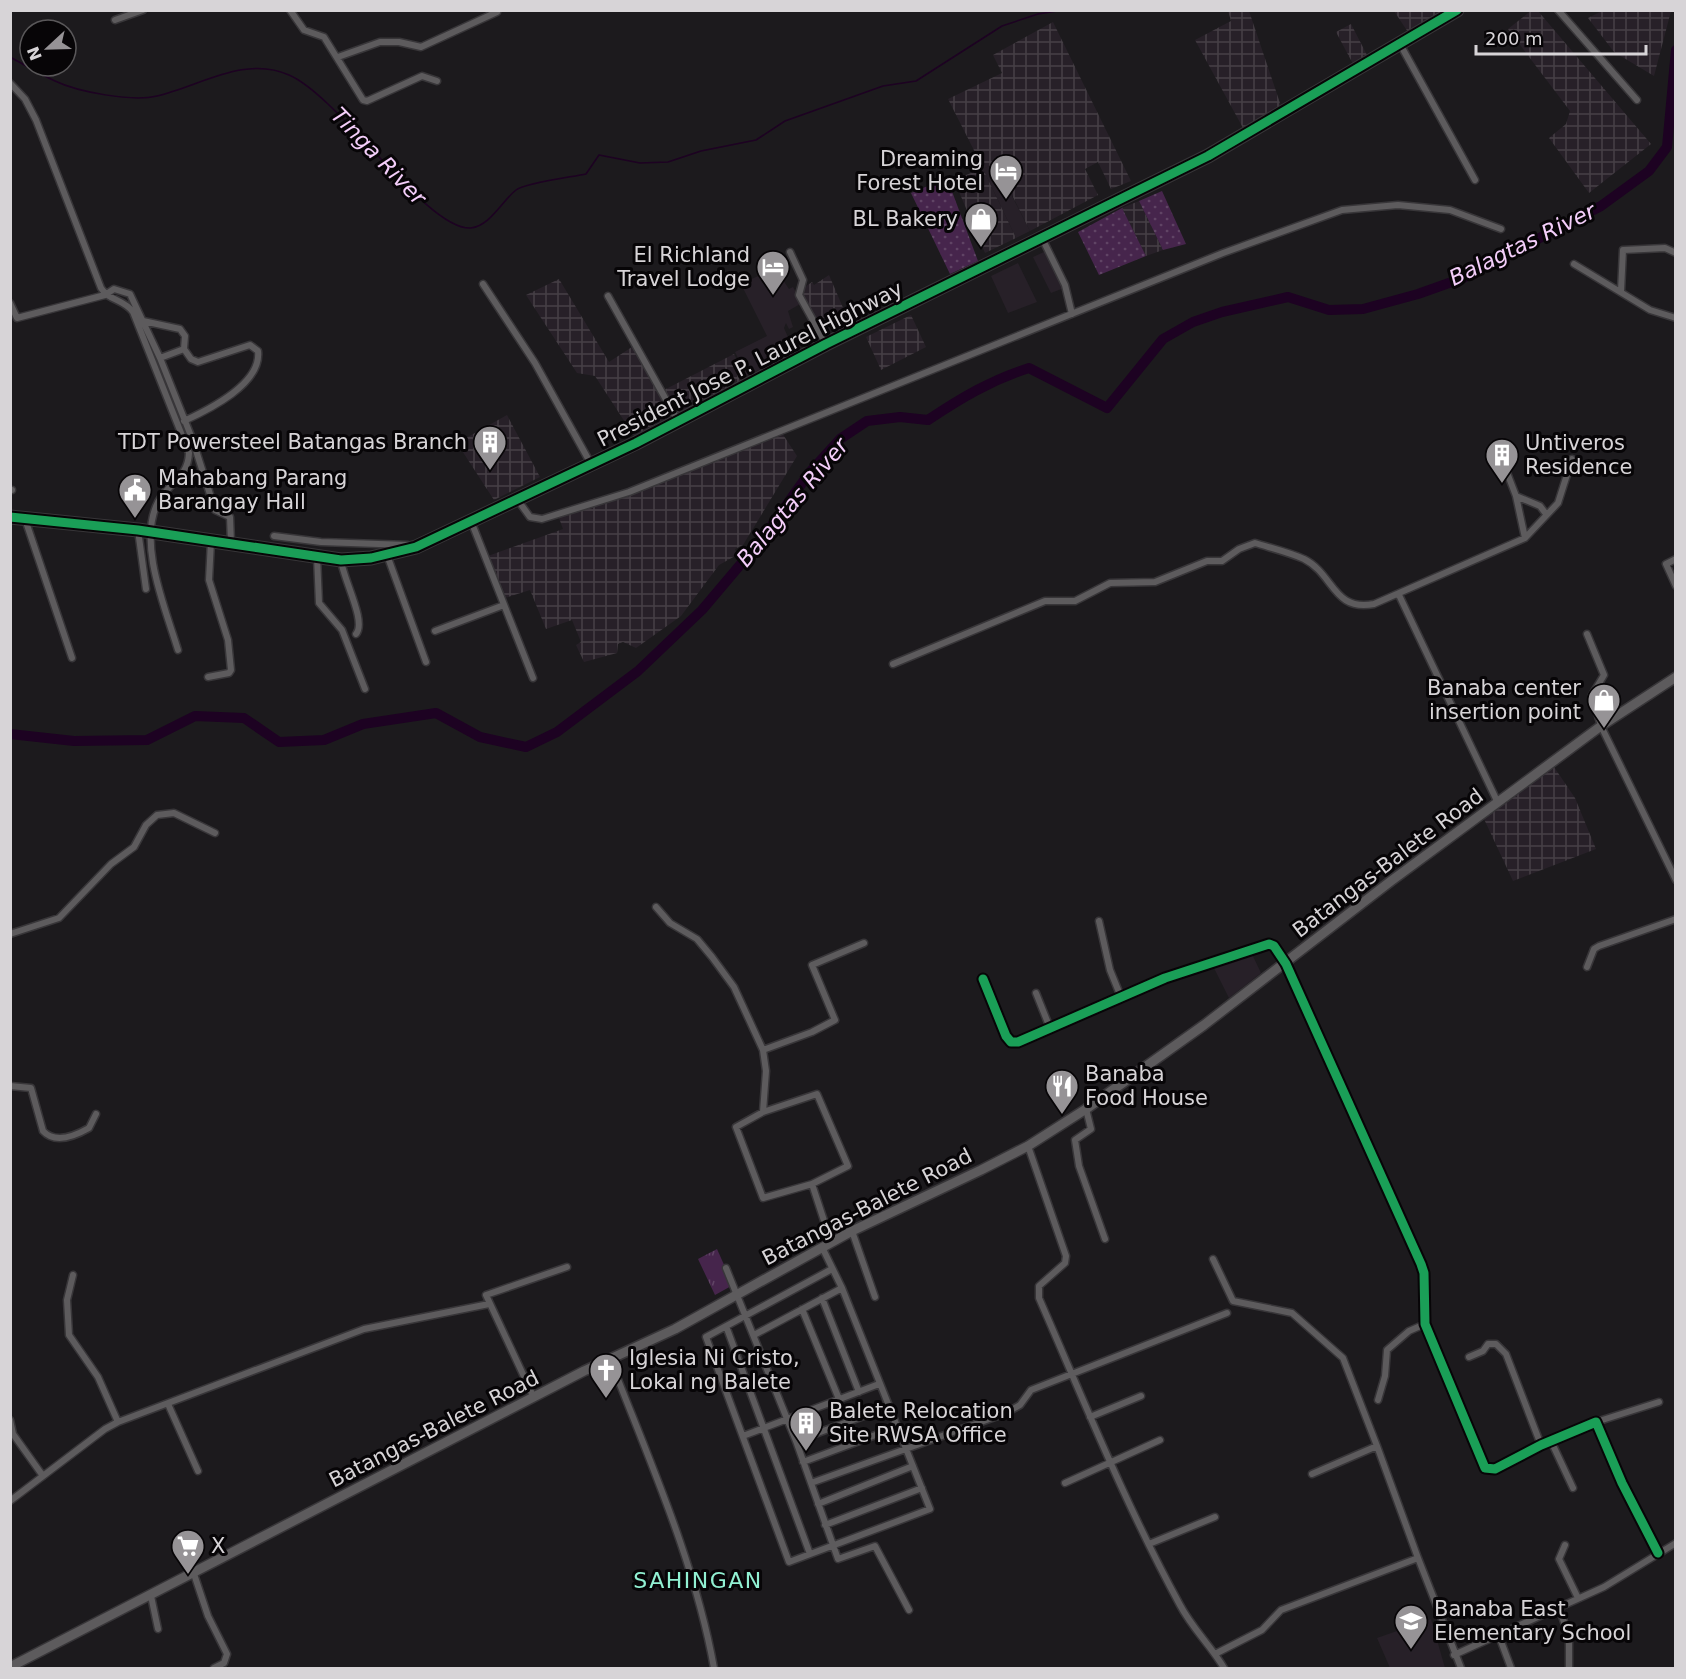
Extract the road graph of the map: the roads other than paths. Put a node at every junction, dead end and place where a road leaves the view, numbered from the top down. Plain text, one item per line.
1 (143, 10) edge
2 (290, 10) edge
3 (1457, 10) edge
4 (1558, 10) edge
5 (497, 12) edge
6 (116, 21) dead end
7 (1400, 44) junction
8 (338, 57) junction
9 (437, 81) dead end
10 (10, 83) edge
11 (1637, 100) dead end
12 (1475, 180) dead end
13 (1501, 229) dead end
14 (1042, 238) junction
15 (790, 252) dead end
16 (1676, 253) edge
17 (1574, 264) dead end
18 (483, 284) dead end
19 (1621, 291) junction
20 (105, 295) junction
21 (608, 296) dead end
22 (10, 303) edge
23 (1072, 314) junction
24 (1676, 318) edge
25 (143, 321) junction
26 (826, 344) junction
27 (184, 349) junction
28 (160, 358) junction
29 (184, 421) junction
30 (678, 421) junction
31 (1572, 459) dead end
32 (591, 465) junction
33 (1506, 470) dead end
34 (1516, 496) junction
35 (517, 499) junction
36 (1546, 514) junction
37 (10, 518) edge
38 (25, 518) junction
39 (471, 521) junction
40 (138, 530) junction
41 (152, 532) junction
42 (274, 536) dead end
43 (1525, 538) junction
44 (211, 540) junction
45 (231, 543) junction
46 (416, 546) junction
47 (387, 555) junction
48 (318, 557) junction
49 (341, 560) junction
50 (1676, 560) edge
51 (1676, 586) edge
52 (146, 589) dead end
53 (1399, 595) junction
54 (504, 605) junction
55 (435, 631) dead end
56 (356, 634) dead end
57 (1587, 634) dead end
58 (178, 650) dead end
59 (72, 658) dead end
60 (426, 662) dead end
61 (893, 664) dead end
62 (208, 676) dead end
63 (1676, 677) edge
64 (533, 678) dead end
65 (365, 689) dead end
66 (1601, 726) junction
67 (1498, 803) junction
68 (215, 833) dead end
69 (1676, 880) edge
70 (656, 907) dead end
71 (1676, 919) edge
72 (1099, 921) dead end
73 (10, 934) edge
74 (864, 943) dead end
75 (1286, 964) junction
76 (1587, 967) dead end
77 (983, 979) dead end
78 (1036, 993) dead end
79 (1120, 997) junction
80 (1050, 1028) junction
81 (763, 1050) junction
82 (10, 1086) edge
83 (1086, 1109) junction
84 (763, 1112) junction
85 (96, 1114) dead end
86 (1028, 1146) junction
87 (812, 1184) junction
88 (852, 1232) junction
89 (1105, 1239) dead end
90 (827, 1244) junction
91 (1213, 1259) dead end
92 (567, 1267) dead end
93 (726, 1268) dead end
94 (832, 1269) junction
95 (73, 1275) dead end
96 (842, 1288) junction
97 (737, 1293) junction
98 (875, 1297) dead end
99 (822, 1298) junction
100 (489, 1304) junction
101 (802, 1310) junction
102 (1227, 1312) dead end
103 (747, 1315) junction
104 (1425, 1324) junction
105 (726, 1326) junction
106 (754, 1335) junction
107 (1469, 1357) dead end
108 (610, 1359) junction
109 (1073, 1375) junction
110 (879, 1384) junction
111 (859, 1392) junction
112 (1141, 1396) dead end
113 (534, 1398) junction
114 (839, 1399) junction
115 (1378, 1400) dead end
116 (1659, 1402) dead end
117 (168, 1404) junction
118 (888, 1407) junction
119 (1090, 1417) junction
120 (786, 1419) junction
121 (10, 1420) edge
122 (118, 1422) junction
123 (1596, 1422) junction
124 (897, 1427) junction
125 (763, 1428) junction
126 (743, 1436) junction
127 (1160, 1440) dead end
128 (796, 1441) junction
129 (1551, 1441) junction
130 (1541, 1444) junction
131 (1377, 1446) junction
132 (905, 1448) junction
133 (803, 1462) junction
134 (1110, 1464) junction
135 (913, 1466) junction
136 (198, 1471) dead end
137 (1312, 1474) dead end
138 (44, 1476) junction
139 (811, 1483) junction
140 (1065, 1483) dead end
141 (922, 1488) junction
142 (1573, 1488) dead end
143 (10, 1501) edge
144 (818, 1504) junction
145 (1215, 1517) dead end
146 (825, 1525) junction
147 (1676, 1543) edge
148 (1149, 1544) junction
149 (1565, 1545) dead end
150 (833, 1546) junction
151 (1658, 1553) junction
152 (810, 1554) junction
153 (1418, 1558) junction
154 (194, 1574) junction
155 (151, 1596) junction
156 (1578, 1598) junction
157 (1559, 1606) junction
158 (909, 1610) dead end
159 (158, 1629) dead end
160 (1499, 1636) junction
161 (1215, 1654) junction
162 (1454, 1655) junction
163 (10, 1667) edge
164 (214, 1668) edge
165 (714, 1668) edge
166 (1224, 1668) edge
167 (1461, 1668) edge
168 (1511, 1668) edge
169 (1569, 1668) edge

1 - 6 street
2 - 8 street
3 - 7 highway, President Jose P. Laurel Highway
4 - 11 street
5 - 8 street
7 - 12 street
7 - 14 highway, President Jose P. Laurel Highway
8 - 9 street
10 - 20 street
13 - 23 street
14 - 23 street
14 - 26 highway, President Jose P. Laurel Highway
15 - 26 street
16 - 19 street
17 - 19 street
18 - 32 street
19 - 24 street
20 - 22 street
20 - 25 street
20 - 41 street
21 - 30 street
23 - 35 street
25 - 27 street
25 - 28 street
26 - 30 highway, President Jose P. Laurel Highway
27 - 28 street
27 - 29 street
28 - 29 street
29 - 45 street
30 - 32 highway, President Jose P. Laurel Highway
31 - 36 street
32 - 35 highway, President Jose P. Laurel Highway
33 - 34 street
34 - 36 street
34 - 43 street
35 - 39 highway, President Jose P. Laurel Highway
36 - 43 street
37 - 38 highway, President Jose P. Laurel Highway
38 - 40 highway, President Jose P. Laurel Highway
38 - 59 street
39 - 46 highway, President Jose P. Laurel Highway
39 - 54 street
40 - 41 highway, President Jose P. Laurel Highway
40 - 52 street
41 - 44 highway, President Jose P. Laurel Highway
41 - 58 street
42 - 46 street
43 - 53 street
44 - 45 highway, President Jose P. Laurel Highway
44 - 62 street
45 - 48 highway, President Jose P. Laurel Highway
46 - 47 highway, President Jose P. Laurel Highway
47 - 49 highway, President Jose P. Laurel Highway
47 - 60 street
48 - 49 highway, President Jose P. Laurel Highway
48 - 65 street
49 - 56 street
50 - 51 street
53 - 61 street
53 - 67 street
54 - 55 street
54 - 64 street
57 - 66 street
63 - 66 main road, Batangas-Balete Road
66 - 67 main road, Batangas-Balete Road
66 - 69 street
67 - 75 main road, Batangas-Balete Road
68 - 73 street
70 - 81 street
71 - 76 street
72 - 79 street
74 - 81 street
75 - 79 street
75 - 83 main road, Batangas-Balete Road
75 - 104 street
77 - 80 street
78 - 80 street
79 - 80 street
81 - 84 street
82 - 85 street
83 - 86 main road, Batangas-Balete Road
83 - 89 street
84 - 87 street
84 - 87 street
86 - 88 main road, Batangas-Balete Road
86 - 109 street
87 - 90 street
88 - 90 main road, Batangas-Balete Road
88 - 98 street
90 - 94 street
90 - 97 main road, Batangas-Balete Road
91 - 131 street
92 - 100 street
93 - 97 street
94 - 96 street
94 - 103 street
95 - 122 street
96 - 99 street
96 - 110 street
97 - 103 street
97 - 108 main road, Batangas-Balete Road
99 - 101 street
99 - 111 street
100 - 113 street
100 - 117 street
101 - 106 street
101 - 114 street
102 - 109 street
103 - 105 street
103 - 106 street
104 - 115 street
104 - 130 street
105 - 125 street
105 - 126 street
106 - 120 street
107 - 130 street
108 - 113 main road, Batangas-Balete Road
108 - 165 street
109 - 119 street
109 - 132 street
110 - 111 street
110 - 118 street
111 - 114 street
112 - 119 street
113 - 154 main road, Batangas-Balete Road
114 - 120 street
116 - 123 street
117 - 122 street
117 - 136 street
118 - 124 street
118 - 128 street
119 - 134 street
120 - 125 street
120 - 128 street
121 - 138 street
122 - 138 street
123 - 129 street
123 - 151 street
124 - 132 street
124 - 133 street
125 - 126 street
125 - 152 street
126 - 152 street
127 - 134 street
128 - 133 street
129 - 130 street
129 - 142 street
131 - 137 street
131 - 153 street
132 - 135 street
132 - 139 street
133 - 139 street
134 - 140 street
134 - 148 street
135 - 141 street
135 - 144 street
138 - 143 street
139 - 144 street
141 - 146 street
141 - 150 street
144 - 146 street
145 - 148 street
146 - 150 street
147 - 151 street
148 - 161 street
149 - 156 street
150 - 152 street
150 - 158 street
151 - 156 street
153 - 161 street
153 - 162 street
154 - 155 main road, Batangas-Balete Road
154 - 164 street
155 - 159 street
155 - 163 main road, Batangas-Balete Road
156 - 157 street
157 - 160 street
157 - 169 street
160 - 162 street
160 - 168 street
161 - 166 street
162 - 167 street

